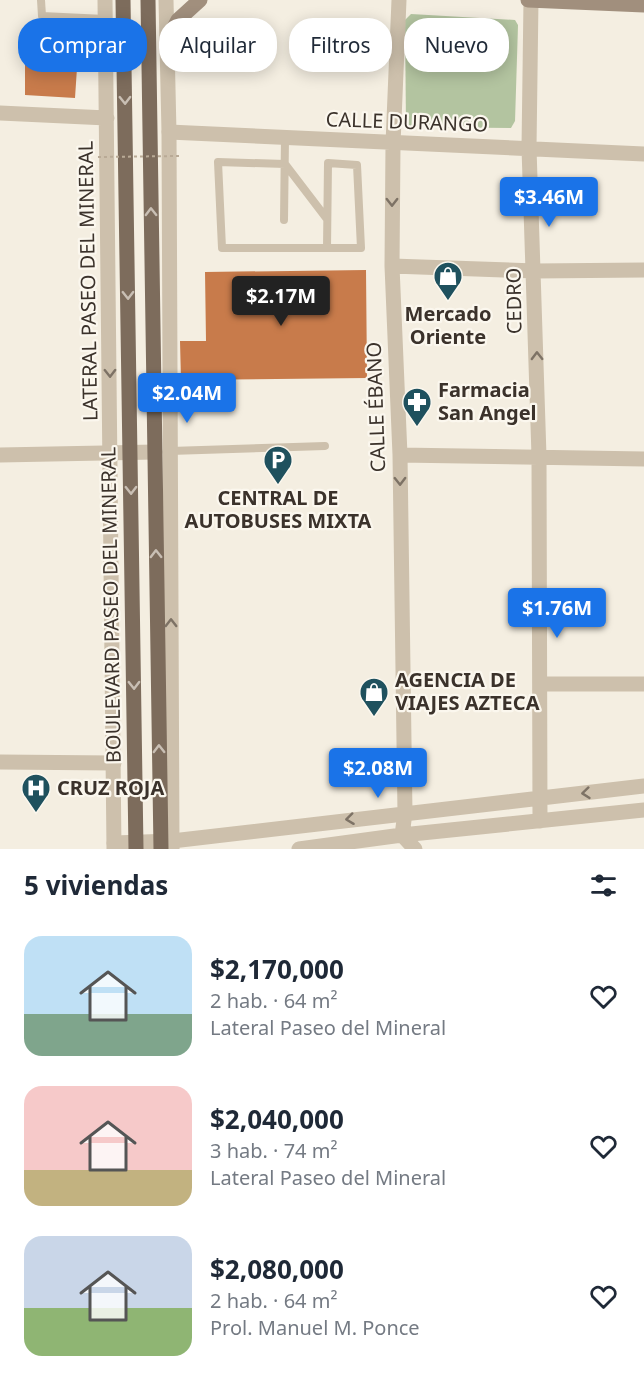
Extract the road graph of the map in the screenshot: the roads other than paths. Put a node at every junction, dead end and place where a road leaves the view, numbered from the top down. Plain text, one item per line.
1 (41, 0) edge
2 (105, 0) edge
3 (123, 0) edge
4 (148, 0) edge
5 (166, 0) edge
6 (200, 0) edge
7 (399, 0) edge
8 (529, 0) edge
9 (644, 4) edge
10 (105, 18) joint
11 (166, 18) edge
12 (180, 18) edge
13 (106, 72) edge
14 (168, 72) edge
15 (0, 113) edge
16 (107, 118) junction
17 (169, 132) junction
18 (285, 138) junction
19 (393, 144) junction
20 (529, 148) junction
21 (644, 154) edge
22 (285, 164) junction
23 (327, 219) junction
24 (284, 220) dead end
25 (327, 248) junction
26 (392, 266) junction
27 (644, 270) edge
28 (535, 271) junction
29 (325, 446) dead end
30 (111, 452) junction
31 (130, 452) junction
32 (162, 452) junction
33 (0, 455) edge
34 (400, 455) junction
35 (539, 456) junction
36 (644, 459) edge
37 (541, 684) junction
38 (644, 684) edge
39 (0, 762) edge
40 (114, 763) junction
41 (643, 785) edge
42 (541, 798) junction
43 (644, 810) edge
44 (405, 813) junction
45 (540, 821) junction
46 (402, 835) junction
47 (136, 845) edge
48 (166, 845) edge
49 (114, 846) edge
50 (300, 849) edge
51 (415, 849) edge

1 - 10 lane
2 - 10 street, LATERAL PASEO DEL MINERAL
3 -> 31 main road, BOULEVARD PASEO DEL MINERAL
32 -> 4 main road
5 - 11 street
6 - 12 main road
7 - 19 street, CALLE ÉBANO
8 - 9 main road
8 - 20 street, CEDRO
13 - 16 street, LATERAL PASEO DEL MINERAL
14 - 17 street
15 - 16 street
16 -> 30 street, LATERAL PASEO DEL MINERAL
17 - 18 street, CALLE DURANGO
17 - 32 street
18 - 19 street, CALLE DURANGO
18 - 22 lane
19 - 20 street, CALLE DURANGO
19 -> 26 street, CALLE ÉBANO
20 - 21 street, CALLE DURANGO
20 - 28 street, CEDRO
22 - 23 lane
22 - 24 lane
22 - 25 lane
23 - 25 lane
23 - 25 lane
26 - 28 street
26 - 34 street, CALLE ÉBANO
27 - 28 street
35 -> 28 street, CEDRO
29 - 32 lane
30 - 31 street
30 - 33 street
30 - 40 street, LATERAL PASEO DEL MINERAL
31 - 32 street
31 -> 47 main road, BOULEVARD PASEO DEL MINERAL
48 -> 32 main road
34 - 35 street
34 -> 44 street, CALLE ÉBANO
35 - 36 street
35 - 37 street, CEDRO
37 - 38 street
37 - 42 street, CEDRO
39 - 40 street
40 - 49 street, LATERAL PASEO DEL MINERAL
41 -> 42 street
42 - 44 street
42 - 45 street, CEDRO
43 - 45 street
44 - 46 street, CALLE ÉBANO
44 -> 48 street
45 - 46 street
46 - 50 street
46 - 51 street
47 - 48 street
47 - 49 street

